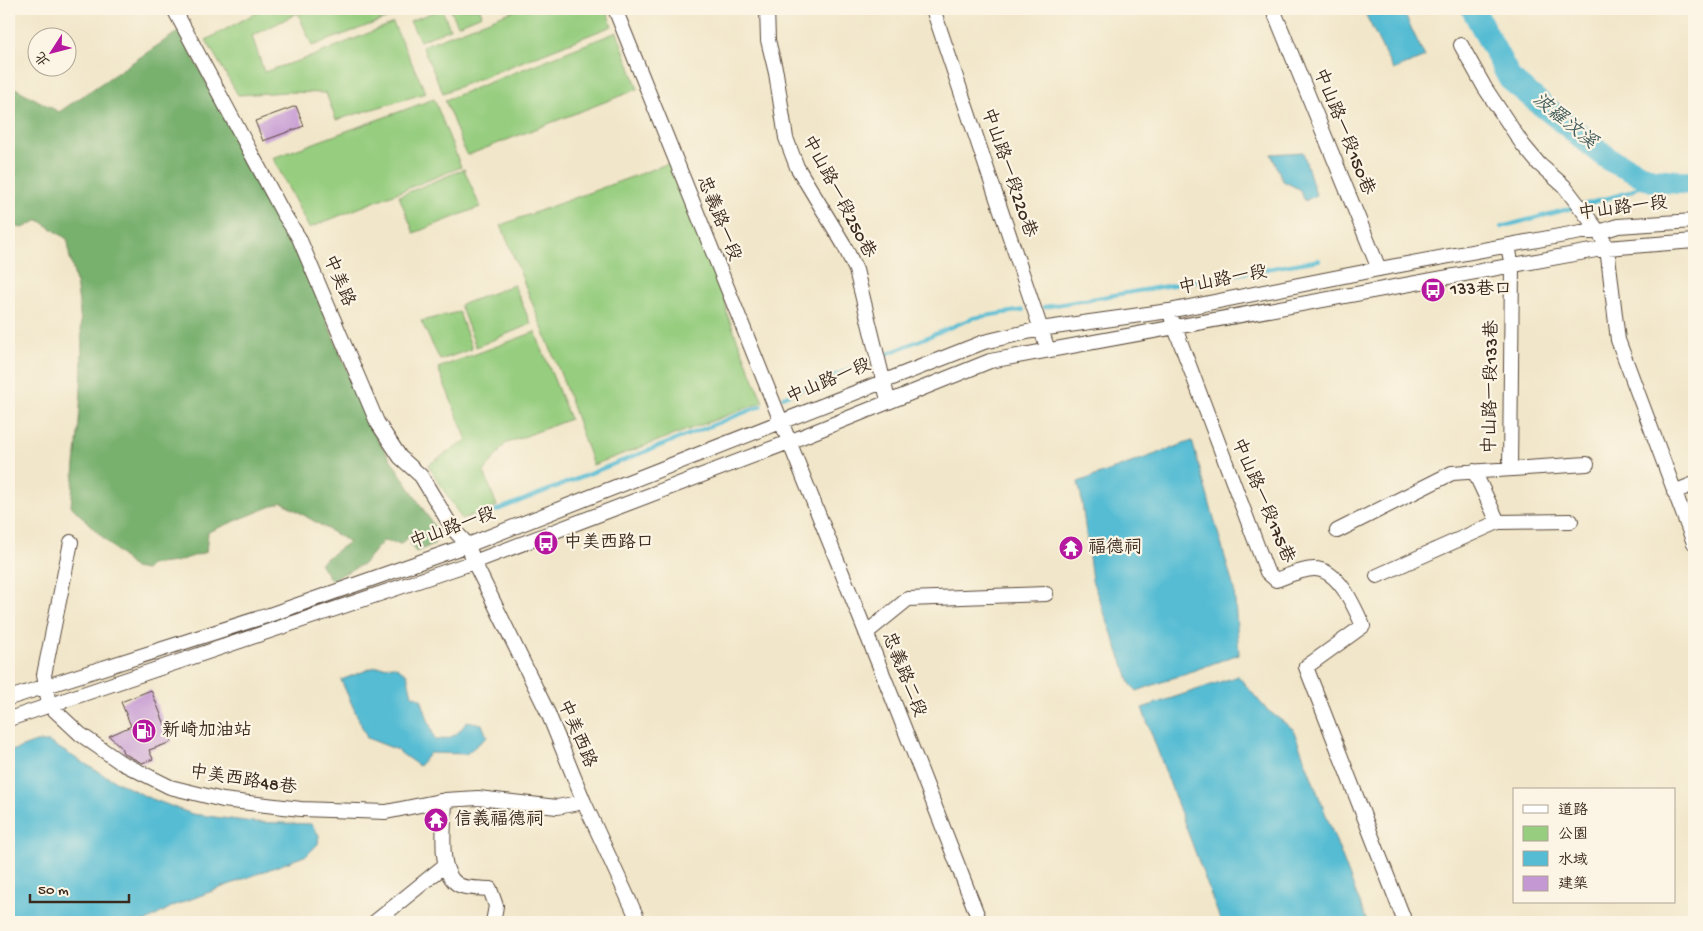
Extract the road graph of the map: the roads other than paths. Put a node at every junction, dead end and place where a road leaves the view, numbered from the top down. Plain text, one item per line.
1 (174, 9) edge
2 (615, 9) edge
3 (767, 9) edge
4 (933, 9) edge
5 (1274, 9) edge
6 (1460, 45) dead end
7 (1694, 221) edge
8 (1599, 232) junction
9 (1694, 241) edge
10 (1508, 246) junction
11 (1607, 248) junction
12 (1512, 266) junction
13 (1379, 269) junction
14 (1169, 311) junction
15 (1173, 327) junction
16 (1040, 329) junction
17 (1048, 350) junction
18 (882, 381) junction
19 (888, 400) junction
20 (781, 423) junction
21 (789, 442) junction
22 (1587, 464) dead end
23 (1510, 469) junction
24 (1474, 471) junction
25 (1694, 484) edge
26 (1674, 492) junction
27 (1498, 522) junction
28 (1571, 522) dead end
29 (1337, 531) dead end
30 (71, 542) dead end
31 (1694, 543) edge
32 (468, 545) junction
33 (474, 562) junction
34 (1376, 576) dead end
35 (1046, 594) dead end
36 (269, 615) junction
37 (274, 630) junction
38 (866, 633) junction
39 (122, 661) junction
40 (127, 679) junction
41 (45, 686) junction
42 (9, 698) edge
43 (49, 705) junction
44 (9, 719) edge
45 (445, 800) junction
46 (584, 802) junction
47 (444, 866) junction
48 (375, 922) edge
49 (493, 922) edge
50 (639, 922) edge
51 (980, 922) edge
52 (1405, 922) edge

1 - 32 street, 中美路
2 - 20 street, 忠義路一段
3 - 18 street, 中山路一段250巷
4 - 16 street, 中山路一段220巷
5 - 13 street, 中山路一段150巷
6 - 8 street
7 - 8 street, 中山路一段
8 - 10 street, 中山路一段
8 - 11 street
9 - 11 street, 中山路一段
10 - 12 street, 中山路一段133巷
10 - 13 street, 中山路一段
11 - 12 street, 中山路一段
11 - 26 street
12 - 15 street, 中山路一段
12 - 23 street, 中山路一段133巷
13 - 14 street, 中山路一段
14 - 15 street, 中山路一段175巷
14 - 16 street, 中山路一段
15 - 17 street, 中山路一段
15 - 52 street, 中山路一段175巷
16 - 17 street, 中山路一段220巷
16 - 18 street, 中山路一段
17 - 19 street, 中山路一段
18 - 19 street, 中山路一段250巷
18 - 20 street, 中山路一段
19 - 21 street, 中山路一段
20 - 21 street, 忠義路一段
20 - 32 street, 中山路一段
21 - 33 street, 中山路一段
21 - 38 street, 忠義路二段
22 - 23 street
23 - 24 street
24 - 27 street, 中山路一段133巷
24 - 29 street
25 - 26 street
26 - 31 street
27 - 28 street
27 - 34 street
30 - 41 street
32 - 33 street, 中美路
32 - 36 street, 中山路一段
33 - 37 street, 中山路一段
33 - 46 street, 中美西路
35 - 38 street
36 - 37 street
36 - 39 street, 中山路一段
37 - 40 street, 中山路一段
38 - 51 street, 忠義路二段
39 - 40 street
39 - 41 street, 中山路一段
40 - 43 street, 中山路一段
41 - 42 street, 中山路一段
41 - 43 street
43 - 44 street, 中山路一段
43 - 45 street, 中美西路48巷
45 - 46 street, 中美西路48巷
45 - 47 street
46 - 50 street, 中美西路
47 - 48 street
47 - 49 street

